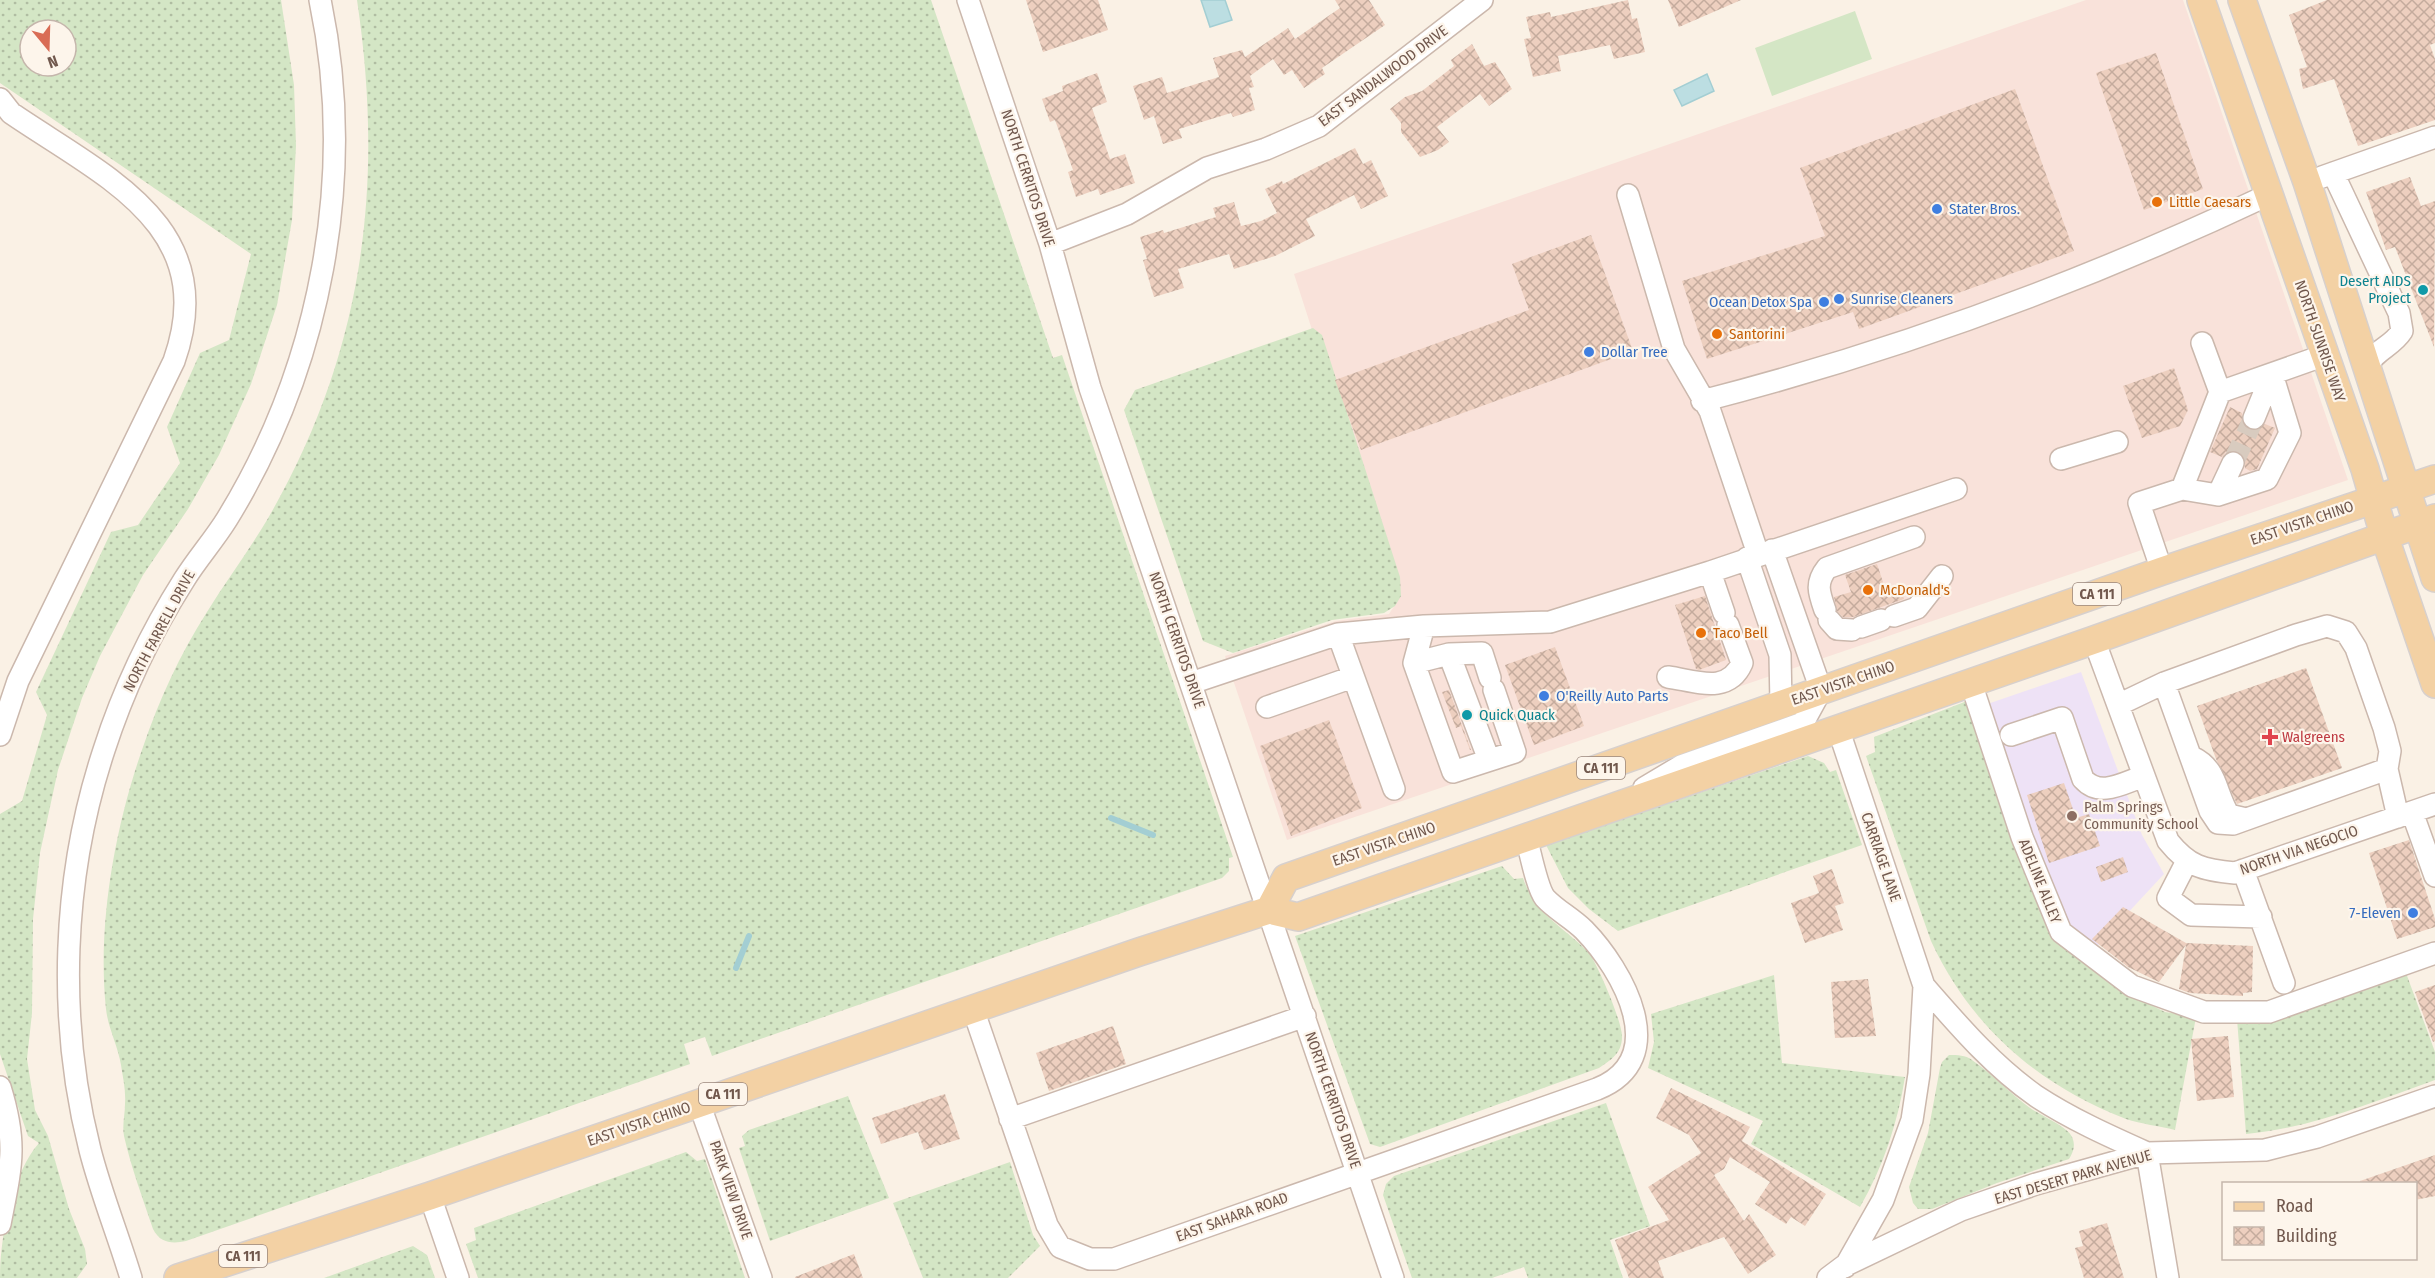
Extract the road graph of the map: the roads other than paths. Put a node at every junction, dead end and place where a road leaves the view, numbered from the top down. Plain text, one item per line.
1 (320, 0) edge
2 (968, 0) edge
3 (1482, 0) edge
4 (2201, 0) edge
5 (2242, 0) edge
6 (0, 99) edge
7 (2435, 137) edge
8 (2333, 173) junction
9 (2307, 182) junction
10 (1628, 195) dead end
11 (2268, 195) junction
12 (1050, 244) junction
13 (2202, 343) dead end
14 (2325, 355) junction
15 (2367, 367) junction
16 (2272, 374) junction
17 (2220, 392) junction
18 (1702, 401) junction
19 (2254, 418) tunnel mouth
20 (2117, 442) dead end
21 (2061, 459) dead end
22 (2233, 463) tunnel mouth
23 (2435, 479) edge
24 (1956, 489) dead end
25 (2182, 489) junction
26 (2406, 489) junction
27 (2218, 495) junction
28 (2375, 499) junction
29 (2426, 521) edge
30 (2384, 535) junction
31 (1914, 537) dead end
32 (1759, 554) junction
33 (2162, 571) junction
34 (1710, 572) junction
35 (1942, 576) dead end
36 (2435, 578) edge
37 (1424, 626) junction
38 (1338, 634) junction
39 (2094, 640) junction
40 (1449, 654) junction
41 (1414, 663) junction
42 (1353, 677) junction
43 (1668, 677) dead end
44 (2164, 682) junction
45 (1191, 683) junction
46 (1971, 683) junction
47 (2435, 684) edge
48 (1821, 690) junction
49 (1781, 704) junction
50 (2118, 705) junction
51 (1267, 707) dead end
52 (1, 725) edge
53 (1838, 728) junction
54 (2011, 735) dead end
55 (1489, 760) junction
56 (2387, 769) junction
57 (2144, 776) junction
58 (1394, 789) dead end
59 (2435, 804) edge
60 (1612, 807) junction
61 (2405, 814) junction
62 (1526, 837) junction
63 (2187, 861) junction
64 (2243, 870) junction
65 (2435, 876) edge
66 (1269, 910) junction
67 (2261, 917) junction
68 (2435, 953) edge
69 (2284, 983) dead end
70 (1924, 986) junction
71 (973, 1009) junction
72 (1305, 1016) junction
73 (0, 1088) edge
74 (2435, 1096) edge
75 (699, 1102) junction
76 (1010, 1119) junction
77 (2147, 1153) junction
78 (1357, 1172) junction
79 (430, 1196) junction
80 (0, 1224) edge
81 (1841, 1274) edge
82 (131, 1278) edge
83 (178, 1278) edge
84 (458, 1278) edge
85 (761, 1278) edge
86 (1393, 1278) edge
87 (2168, 1278) edge

1 - 82 street, NORTH FARRELL DRIVE
2 - 12 street, NORTH CERRITOS DRIVE
3 - 12 street, EAST SANDALWOOD DRIVE
4 - 11 main road, NORTH SUNRISE WAY
5 - 9 main road
6 - 52 street
7 - 8 street
8 - 9 street
8 - 15 street
9 - 15 main road
10 - 18 street
11 - 14 main road, NORTH SUNRISE WAY
11 - 18 street
12 - 45 street, NORTH CERRITOS DRIVE
13 - 17 street
14 - 16 street
14 - 28 main road, NORTH SUNRISE WAY
15 - 26 main road
16 - 17 street
16 - 19 street
16 - 27 street
17 - 25 street
18 - 32 street
20 - 21 street
22 - 27 street
23 - 26 main road, EAST VISTA CHINO / CA 111
24 - 32 street
25 - 27 street
25 - 33 street
26 - 28 main road, EAST VISTA CHINO / CA 111
26 - 29 main road
28 - 30 main road, NORTH SUNRISE WAY
28 - 33 main road, EAST VISTA CHINO / CA 111
29 - 30 main road, CA 111
29 - 36 main road
30 - 39 main road, CA 111
30 - 47 main road, NORTH SUNRISE WAY
31 - 35 street
32 - 34 street
32 - 48 street
32 - 49 street
33 - 48 main road, EAST VISTA CHINO / CA 111
34 - 37 street
34 - 43 street
37 - 38 street
37 - 41 street
38 - 42 street
38 - 45 street
39 - 46 main road, CA 111
39 - 50 street, NORTH VIA NEGOCIO
40 - 41 street
40 - 55 street
40 - 55 street
41 - 55 street
42 - 51 street
42 - 58 street
44 - 50 street
44 - 56 street
44 - 56 street
45 - 66 street, NORTH CERRITOS DRIVE
46 - 53 main road, CA 111
46 - 68 street, ADELINE ALLEY
48 - 49 main road, EAST VISTA CHINO / CA 111
48 - 60 street
49 - 66 main road, EAST VISTA CHINO / CA 111
50 - 57 street, NORTH VIA NEGOCIO
53 - 60 main road, CA 111
53 - 70 street, CARRIAGE LANE
54 - 57 street
56 - 61 street
57 - 63 street, NORTH VIA NEGOCIO
59 - 61 street, NORTH VIA NEGOCIO
60 - 62 main road, CA 111
61 - 64 street, NORTH VIA NEGOCIO
61 - 65 street
62 - 66 main road, CA 111
62 - 78 street, EAST SAHARA ROAD
63 - 64 street, NORTH VIA NEGOCIO
63 - 67 street
64 - 67 street
66 - 71 main road, EAST VISTA CHINO / CA 111
66 - 72 street, NORTH CERRITOS DRIVE
67 - 69 street
70 - 77 street
70 - 81 street
71 - 75 main road, EAST VISTA CHINO / CA 111
71 - 76 street, EAST SAHARA ROAD
72 - 76 street
72 - 78 street, NORTH CERRITOS DRIVE
73 - 80 street
74 - 77 street, EAST DESERT PARK AVENUE
75 - 79 main road, EAST VISTA CHINO / CA 111
75 - 85 street, PARK VIEW DRIVE
76 - 78 street, EAST SAHARA ROAD
77 - 81 street, EAST DESERT PARK AVENUE
77 - 87 street
78 - 86 street, NORTH CERRITOS DRIVE
79 - 83 main road, EAST VISTA CHINO / CA 111
79 - 84 street

